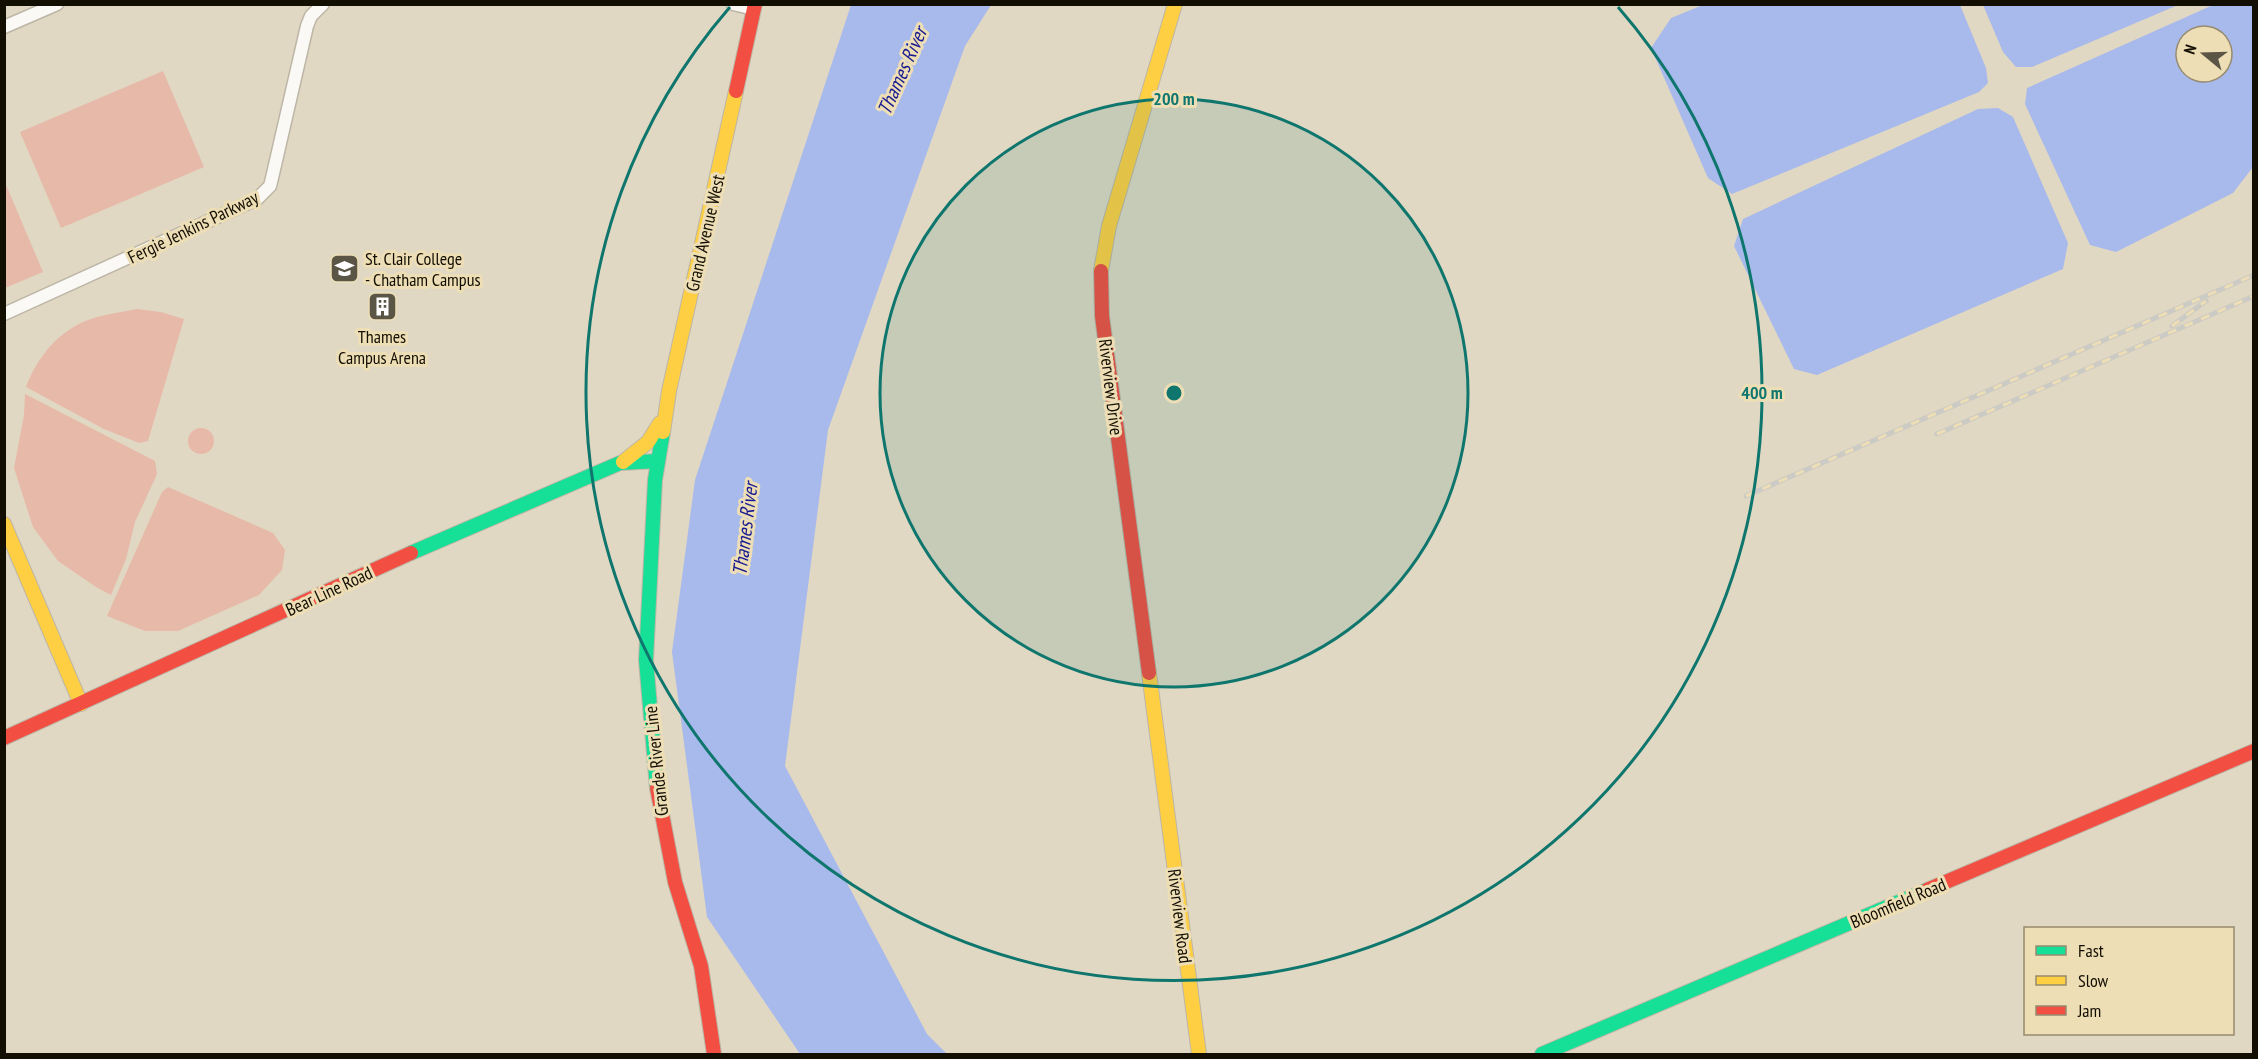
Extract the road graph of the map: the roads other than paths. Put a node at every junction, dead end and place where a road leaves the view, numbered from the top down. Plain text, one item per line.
1 (57, 4) edge
2 (324, 4) edge
3 (733, 4) edge
4 (1175, 4) edge
5 (755, 7) edge
6 (4, 27) edge
7 (4, 314) edge
8 (666, 405) junction
9 (658, 461) junction
10 (620, 464) junction
11 (4, 524) edge
12 (81, 704) junction
13 (4, 738) edge
14 (2253, 751) edge
15 (1162, 778) joint
16 (714, 1054) edge
17 (1199, 1054) edge
18 (1542, 1054) edge

1 - 6 street
2 - 7 street, Fergie Jenkins Parkway
3 - 5 street
4 - 15 main road, Riverview Drive
5 - 8 main road, Grand Avenue West
8 - 9 main road, Grand Avenue West
8 - 10 main road
9 - 10 main road, Bear Line Road
9 - 16 main road, Grande River Line
10 - 12 main road, Bear Line Road
11 - 12 main road
12 - 13 main road, Bear Line Road
14 - 18 main road, Bloomfield Road
15 - 17 main road, Riverview Road

